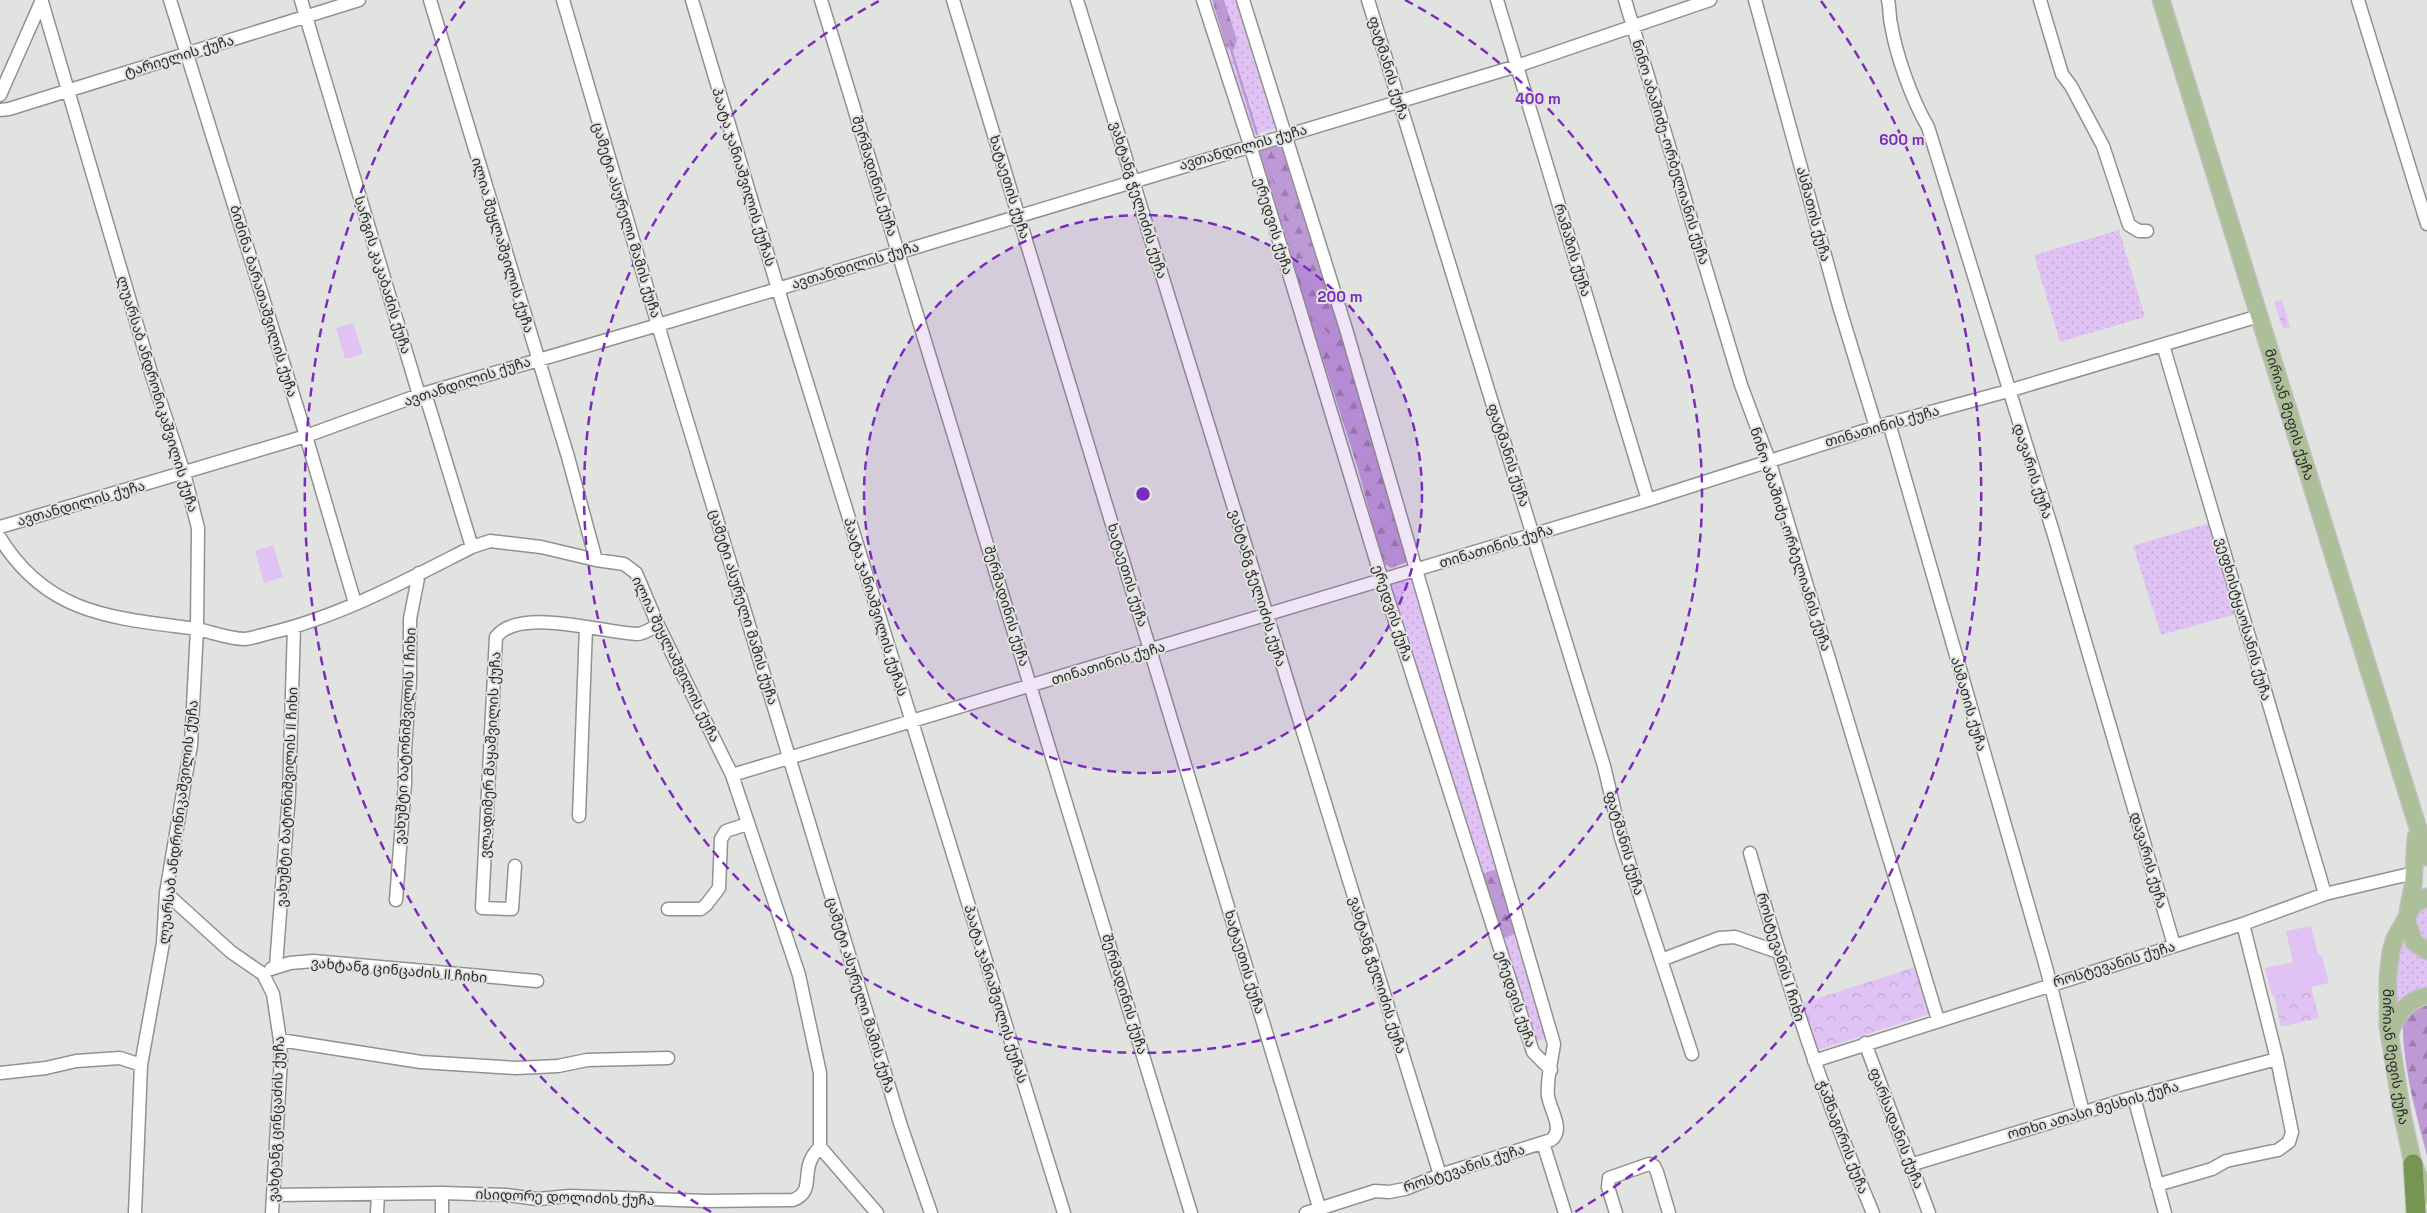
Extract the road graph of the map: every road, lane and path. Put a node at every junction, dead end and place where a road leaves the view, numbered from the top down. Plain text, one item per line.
1 (170, 0) edge
2 (301, 0) edge
3 (359, 0) edge
4 (430, 0) edge
5 (563, 0) edge
6 (692, 0) edge
7 (821, 0) edge
8 (953, 0) edge
9 (1077, 0) edge
10 (1203, 0) edge
11 (1243, 0) edge
12 (1368, 0) edge
13 (1497, 0) edge
14 (1625, 0) edge
15 (1710, 0) edge
16 (1755, 0) edge
17 (1888, 0) edge
18 (2040, 0) edge
19 (2162, 0) edge
20 (2358, 0) edge
21 (42, 1) edge
22 (306, 16) junction
23 (1633, 26) junction
24 (186, 55) junction
25 (1517, 66) junction
26 (66, 90) junction
27 (0, 95) edge
28 (1399, 101) junction
29 (0, 110) edge
30 (1284, 136) junction
31 (1250, 145) junction
32 (1133, 180) junction
33 (1018, 215) junction
34 (2427, 224) edge
35 (2147, 231) dead end
36 (898, 252) junction
37 (778, 289) junction
38 (2259, 316) junction
39 (658, 325) junction
40 (2163, 345) junction
41 (537, 359) junction
42 (2008, 390) junction
43 (419, 395) junction
44 (1889, 423) junction
45 (1876, 427) junction
46 (306, 436) junction
47 (1769, 460) junction
48 (184, 473) junction
49 (1648, 500) junction
50 (0, 526) edge
51 (1534, 534) junction
52 (0, 538) edge
53 (472, 547) junction
54 (596, 560) junction
55 (1416, 570) junction
56 (419, 573) junction
57 (1382, 580) junction
58 (355, 603) junction
59 (1267, 615) junction
60 (658, 626) junction
61 (294, 627) junction
62 (586, 627) junction
63 (198, 629) junction
64 (1151, 650) junction
65 (1031, 686) junction
66 (912, 722) junction
67 (791, 759) junction
68 (732, 775) junction
69 (579, 816) dead end
70 (747, 824) junction
71 (2417, 830) junction
72 (1750, 853) dead end
73 (2426, 853) edge
74 (515, 866) dead end
75 (2414, 873) junction
76 (166, 892) junction
77 (2326, 894) junction
78 (2427, 897) edge
79 (396, 900) dead end
80 (668, 909) dead end
81 (2407, 915) junction
82 (2243, 924) junction
83 (2174, 946) junction
84 (1778, 952) junction
85 (2427, 952) edge
86 (1661, 960) junction
87 (276, 966) junction
88 (263, 974) junction
89 (538, 982) dead end
90 (2051, 984) junction
91 (2427, 996) edge
92 (1938, 1020) junction
93 (2389, 1036) junction
94 (280, 1040) junction
95 (1865, 1043) junction
96 (1692, 1054) dead end
97 (668, 1058) dead end
98 (2277, 1059) junction
99 (1814, 1061) junction
100 (141, 1065) junction
101 (1551, 1070) junction
102 (0, 1073) edge
103 (2134, 1097) junction
104 (2083, 1112) junction
105 (1543, 1143) junction
106 (820, 1147) junction
107 (2413, 1164) junction
108 (1910, 1165) junction
109 (1440, 1175) junction
110 (2157, 1185) junction
111 (442, 1193) junction
112 (378, 1194) junction
113 (273, 1195) junction
114 (2427, 1195) edge
115 (1319, 1207) junction
116 (135, 1213) edge
117 (272, 1213) edge
118 (378, 1213) edge
119 (442, 1213) edge
120 (877, 1213) edge
121 (930, 1213) edge
122 (1064, 1213) edge
123 (1191, 1213) edge
124 (1306, 1213) edge
125 (1565, 1213) edge
126 (1616, 1213) edge
127 (1669, 1213) edge
128 (1873, 1213) edge
129 (1929, 1213) edge
130 (2165, 1213) edge
131 (2416, 1213) edge

1 - 24 street, ბიძინა ბარათაშვილის ქუჩა
2 - 22 street, სარგის კაკაბაძის ქუჩა
3 - 22 street, ტარიელის ქუჩა
4 - 41 street, ილია შეყლაშვილის ქუჩა
5 - 39 street, ცამეტი ასურელი მამის ქუჩა
6 - 37 street, პაატა ჯანიაშვილის ქუჩას
7 - 36 street, შერმადინის ქუჩა
8 - 33 street, ხატაეთის ქუჩა
9 - 32 street, ვახტანგ ჭელიძის ქუჩა
10 - 31 street, ერედვის ქუჩა
11 - 30 street, ერედვის ქუჩა
12 - 28 street, ფატმანის ქუჩა
13 - 25 street, რამაზის ქუჩა
14 - 23 street, ნინო აბაშიძე-ორბელიანის ქუჩა
15 - 23 street, ავთანდილის ქუჩა
16 - 45 street, ასმათის ქუჩა
17 - 42 street, დავარის ქუჩა
18 - 35 street
19 - 38 main road, მირიან მეფის ქუჩა
20 - 34 street
21 - 26 street, ლუარსაბ ანდრონიკაშვილის ქუჩა
21 - 27 street
22 - 24 street, ტარიელის ქუჩა
22 - 43 street, სარგის კაკაბაძის ქუჩა
23 - 25 street, ავთანდილის ქუჩა
23 - 47 street, ნინო აბაშიძე-ორბელიანის ქუჩა
24 - 26 street, ტარიელის ქუჩა
24 - 46 street, ბიძინა ბარათაშვილის ქუჩა
25 - 28 street, ავთანდილის ქუჩა
25 - 49 street, რამაზის ქუჩა
26 - 29 street, ტარიელის ქუჩა
26 - 48 street, ლუარსაბ ანდრონიკაშვილის ქუჩა
28 - 30 street, ავთანდილის ქუჩა
28 - 51 street, ფატმანის ქუჩა
30 - 31 street, ავთანდილის ქუჩა
30 - 55 street, ერედვის ქუჩა
31 - 32 street, ავთანდილის ქუჩა
31 - 57 street, ერედვის ქუჩა
32 - 33 street, ავთანდილის ქუჩა
32 - 59 street, ვახტანგ ჭელიძის ქუჩა
33 - 36 street, ავთანდილის ქუჩა
33 - 64 street, ხატაეთის ქუჩა
36 - 37 street, ავთანდილის ქუჩა
36 - 65 street, შერმადინის ქუჩა
37 - 39 street, ავთანდილის ქუჩა
37 - 66 street, პაატა ჯანიაშვილის ქუჩას
38 - 40 street, თინათინის ქუჩა
38 - 71 main road, მირიან მეფის ქუჩა
39 - 41 street, ავთანდილის ქუჩა
39 - 67 street, ცამეტი ასურელი მამის ქუჩა
40 - 42 street, თინათინის ქუჩა
40 - 77 street, ვეფხისტყაოსანის ქუჩა
41 - 43 street, ავთანდილის ქუჩა
41 - 54 street, ილია შეყლაშვილის ქუჩა
42 - 44 street, თინათინის ქუჩა
42 - 83 street, დავარის ქუჩა
43 - 46 street, ავთანდილის ქუჩა
43 - 53 street, სარგის კაკაბაძის ქუჩა
44 - 45 street, თინათინის ქუჩა
44 - 90 street, ასმათის ქუჩა
45 - 47 street, თინათინის ქუჩა
46 - 48 street, ავთანდილის ქუჩა
46 - 58 street, ბიძინა ბარათაშვილის ქუჩა
47 - 49 street, თინათინის ქუჩა
47 - 92 street, ნინო აბაშიძე-ორბელიანის ქუჩა
48 - 50 street, ავთანდილის ქუჩა
48 - 63 street, ლუარსაბ ანდრონიკაშვილის ქუჩა
49 - 51 street, თინათინის ქუჩა
51 - 55 street, თინათინის ქუჩა
51 - 86 street, ფატმანის ქუჩა
52 - 63 street
53 - 54 street
53 - 56 street
54 - 60 street, ილია შეყლაშვილის ქუჩა
55 - 57 street, თინათინის ქუჩა
55 - 101 street, ერედვის ქუჩა
56 - 58 street
56 - 79 street, ვახუშტი ბატონიშვილის I ჩიხი
57 - 59 street, თინათინის ქუჩა
57 - 101 street, ერედვის ქუჩა
58 - 61 street
59 - 64 street, თინათინის ქუჩა
59 - 109 street, ვახტანგ ჭელიძის ქუჩა
60 - 62 street, ვლადიმერ მაყაშვილის ქუჩა
60 - 68 street, ილია შეყლაშვილის ქუჩა
61 - 63 street
61 - 87 street, ვახუშტი ბატონიშვილის II ჩიხი
62 - 69 street
62 - 74 street, ვლადიმერ მაყაშვილის ქუჩა
63 - 76 street, ლუარსაბ ანდრონიკაშვილის ქუჩა
64 - 65 street, თინათინის ქუჩა
64 - 115 street, ხატაეთის ქუჩა
65 - 66 street, თინათინის ქუჩა
65 - 123 street, შერმადინის ქუჩა
66 - 67 street, თინათინის ქუჩა
66 - 122 street, პაატა ჯანიაშვილის ქუჩას
67 - 68 street, თინათინის ქუჩა
67 - 121 street, ცამეტი ასურელი მამის ქუჩა
68 - 70 street, ილია შეყლაშვილის ქუჩა
70 - 80 street
70 - 106 street, ილია შეყლაშვილის ქუჩა
71 - 73 main road, მირიან მეფის ქუჩა
71 - 75 main road, მირიან მეფის ქუჩა
72 - 84 street, როსტევანის I ჩიხი
75 - 77 street, როსტევანის ქუჩა
75 - 81 main road, მირიან მეფის ქუჩა
76 - 88 street
76 - 100 street, ლუარსაბ ანდრონიკაშვილის ქუჩა
77 - 82 street, როსტევანის ქუჩა
78 - 81 main road
81 - 85 main road
81 - 93 main road, მირიან მეფის ქუჩა
82 - 83 street, როსტევანის ქუჩა
82 - 98 street
83 - 90 street, როსტევანის ქუჩა
84 - 86 street
84 - 99 street, როსტევანის I ჩიხი
86 - 96 street, ფატმანის ქუჩა
87 - 88 street, ვახტანგ ცინცაძის II ჩიხი
87 - 89 street, ვახტანგ ცინცაძის II ჩიხი
88 - 94 street, ვახტანგ ცინცაძის ქუჩა
90 - 92 street, როსტევანის ქუჩა
90 - 104 street, ასმათის ქუჩა
91 - 93 main road
92 - 95 street, როსტევანის ქუჩა
93 - 107 main road, მირიან მეფის ქუჩა
94 - 97 street
94 - 113 street, ვახტანგ ცინცაძის ქუჩა
95 - 99 street, როსტევანის ქუჩა
95 - 108 street, ფარსადანის ქუჩა
98 - 103 street, ოთხი ათასი მესხის ქუჩა
98 - 110 street
99 - 128 street, ჭაშნაგირის ქუჩა
100 - 102 street
100 - 116 street, ლუარსაბ ანდრონიკაშვილის ქუჩა
101 - 105 street, როსტევანის ქუჩა
103 - 104 street, ოთხი ათასი მესხის ქუჩა
103 - 110 street
104 - 108 street, ოთხი ათასი მესხის ქუჩა
105 - 109 street, როსტევანის ქუჩა
105 - 125 street
106 - 111 street, ისიდორე დოლიძის ქუჩა
106 - 120 street
107 - 114 main road, მირიან მეფის ქუჩა
107 - 131 highway
108 - 129 street, ფარსადანის ქუჩა
109 - 115 street, როსტევანის ქუჩა
110 - 130 street
111 - 112 street, ისიდორე დოლიძის ქუჩა
111 - 119 street
112 - 113 street, ისიდორე დოლიძის ქუჩა
112 - 118 street
113 - 117 street, ვახტანგ ცინცაძის ქუჩა
115 - 124 street, როსტევანის ქუჩა
126 - 127 street

